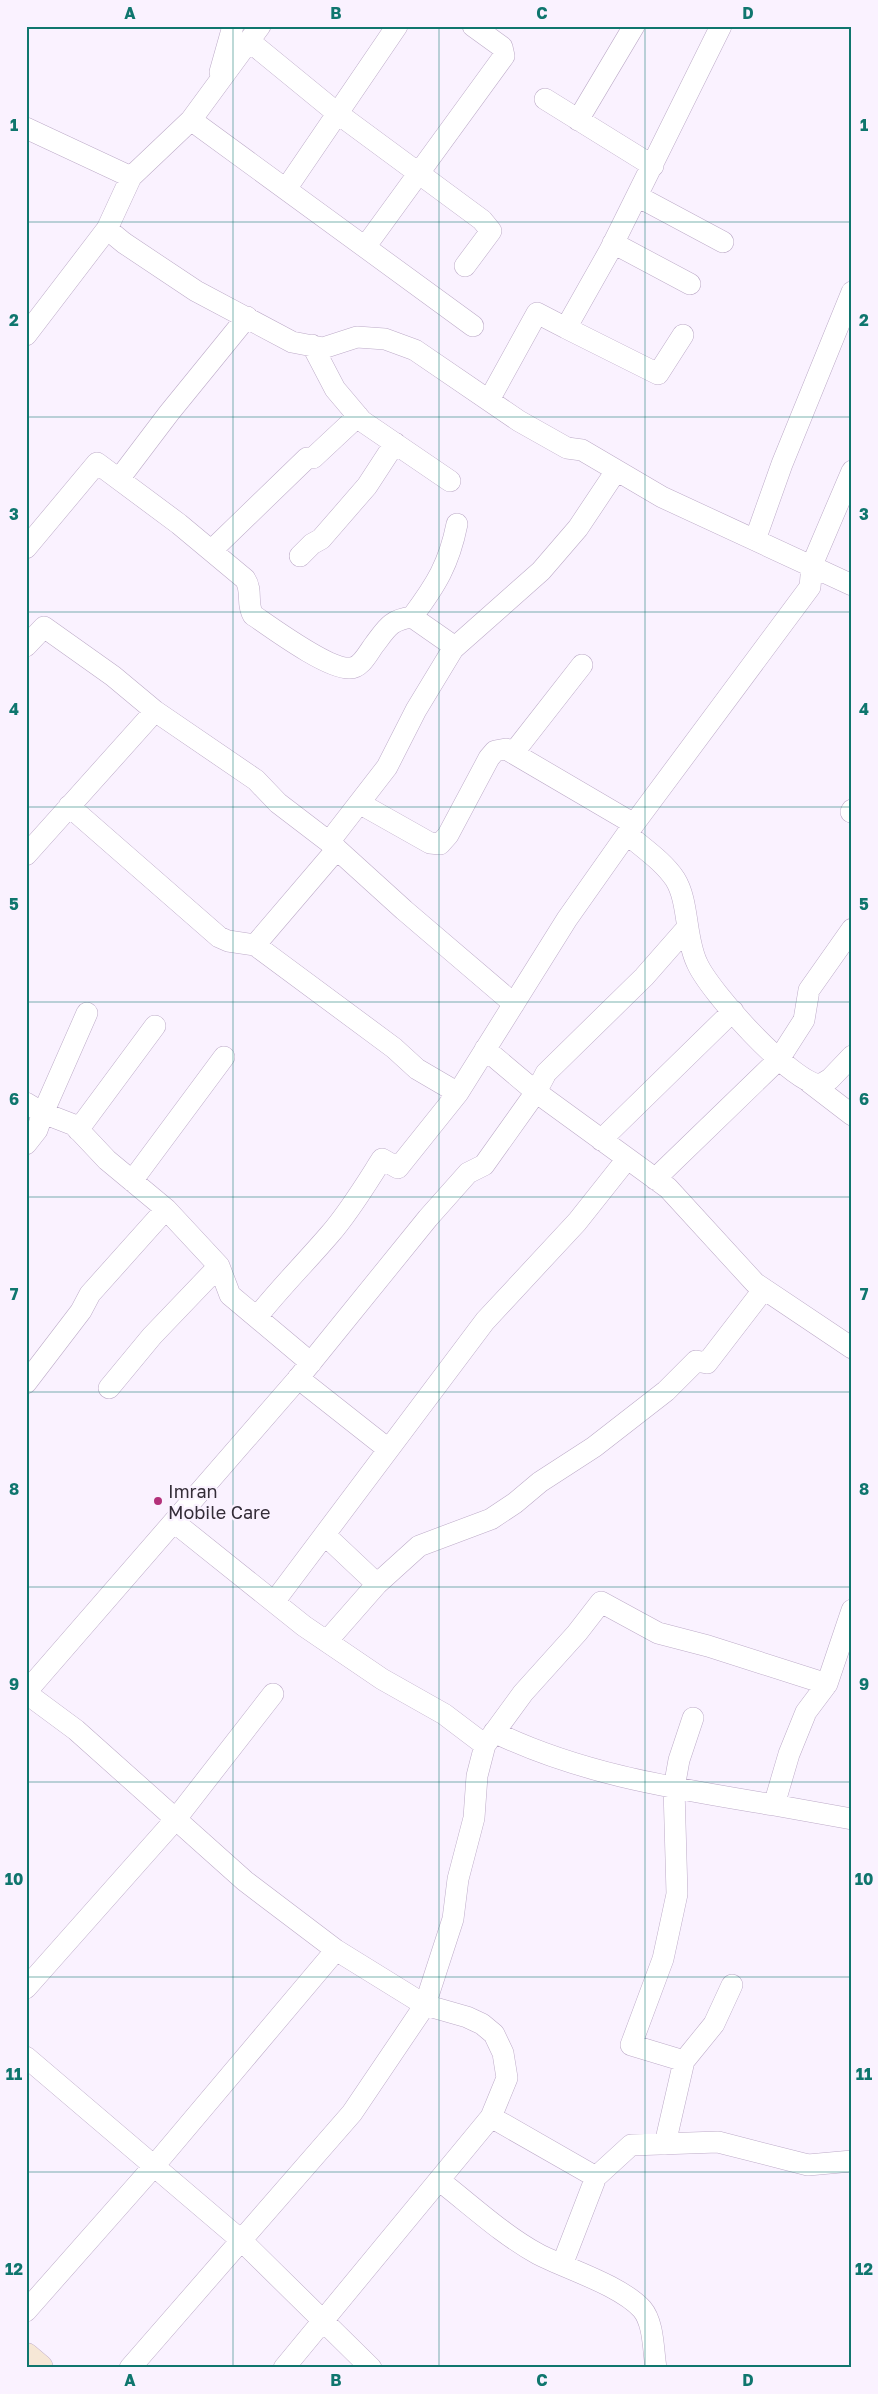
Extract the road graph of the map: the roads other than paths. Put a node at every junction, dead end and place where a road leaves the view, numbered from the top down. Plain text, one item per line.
1 (233, 26) edge
2 (397, 26) edge
3 (472, 26) edge
4 (634, 26) edge
5 (721, 26) edge
6 (254, 34) edge
7 (216, 86) junction
8 (545, 99) dead end
9 (337, 113) junction
10 (191, 120) junction
11 (578, 120) junction
12 (26, 128) edge
13 (653, 166) junction
14 (420, 173) junction
15 (131, 177) junction
16 (286, 189) junction
17 (637, 196) junction
18 (107, 229) junction
19 (723, 242) dead end
20 (613, 243) junction
21 (366, 247) junction
22 (465, 266) dead end
23 (690, 284) dead end
24 (852, 292) edge
25 (247, 317) junction
26 (473, 326) dead end
27 (566, 328) junction
28 (26, 335) edge
29 (683, 335) dead end
30 (312, 345) junction
31 (489, 400) junction
32 (358, 416) junction
33 (395, 442) junction
34 (616, 471) junction
35 (852, 471) edge
36 (119, 479) junction
37 (450, 481) dead end
38 (457, 524) dead end
39 (755, 540) junction
40 (26, 548) edge
41 (212, 550) junction
42 (300, 556) dead end
43 (812, 565) junction
44 (852, 585) edge
45 (412, 617) junction
46 (26, 646) edge
47 (456, 646) junction
48 (582, 665) dead end
49 (155, 712) junction
50 (514, 752) junction
51 (359, 803) junction
52 (69, 806) junction
53 (630, 829) junction
54 (333, 845) junction
55 (26, 855) edge
56 (687, 928) junction
57 (852, 929) edge
58 (255, 945) junction
59 (514, 1004) junction
60 (733, 1011) junction
61 (87, 1013) dead end
62 (155, 1026) dead end
63 (485, 1049) junction
64 (852, 1056) edge
65 (224, 1057) dead end
66 (779, 1059) junction
67 (809, 1082) junction
68 (536, 1092) junction
69 (458, 1093) junction
70 (35, 1108) edge
71 (852, 1115) edge
72 (78, 1130) junction
73 (601, 1140) junction
74 (26, 1144) edge
75 (627, 1159) junction
76 (655, 1178) junction
77 (132, 1182) junction
78 (166, 1209) junction
79 (219, 1266) junction
80 (764, 1289) junction
81 (257, 1318) junction
82 (852, 1348) edge
83 (305, 1370) junction
84 (26, 1383) edge
85 (109, 1388) dead end
86 (388, 1449) junction
87 (174, 1522) junction
88 (325, 1535) junction
89 (377, 1584) junction
90 (274, 1602) junction
91 (852, 1610) edge
92 (327, 1642) junction
93 (827, 1684) junction
94 (26, 1693) edge
95 (272, 1694) dead end
96 (693, 1718) dead end
97 (490, 1739) junction
98 (674, 1788) junction
99 (774, 1806) junction
100 (852, 1819) edge
101 (175, 1820) junction
102 (336, 1950) junction
103 (732, 1985) dead end
104 (26, 1988) edge
105 (425, 2004) junction
106 (26, 2057) edge
107 (684, 2061) junction
108 (492, 2117) junction
109 (665, 2144) junction
110 (852, 2161) edge
111 (154, 2166) junction
112 (596, 2177) junction
113 (440, 2181) junction
114 (242, 2241) junction
115 (562, 2265) junction
116 (26, 2311) edge
117 (324, 2323) junction
118 (26, 2357) edge
119 (39, 2368) edge
120 (130, 2368) edge
121 (284, 2368) edge
122 (371, 2368) edge
123 (656, 2368) edge

1 - 7 street
2 - 9 street
3 - 14 street
4 - 11 street
5 - 13 street
6 - 7 street
6 - 9 street
7 - 10 street
8 - 11 street
9 - 14 street
9 - 16 street
10 - 15 street
10 - 16 street
11 - 13 street
12 - 15 street
13 - 17 street
14 - 21 street
14 - 22 street
15 - 18 street
16 - 21 street
17 - 19 street
17 - 20 street
18 - 25 street
18 - 28 street
20 - 23 street
20 - 27 street
21 - 26 street
24 - 39 street
25 - 30 street
25 - 36 street
27 - 29 street
27 - 31 street
30 - 31 street
30 - 32 street
31 - 34 street
32 - 33 street
32 - 41 street
33 - 37 street
33 - 42 street
34 - 39 street
34 - 47 street
35 - 43 street
36 - 40 street
36 - 41 street
38 - 45 street
39 - 43 street
41 - 45 street
43 - 44 street
43 - 53 street
45 - 47 street
46 - 49 street
47 - 51 street
48 - 50 street
49 - 52 street
49 - 54 street
50 - 51 street
50 - 53 street
51 - 54 street
52 - 55 street
52 - 58 street
53 - 56 street
53 - 59 street
54 - 58 street
54 - 59 street
56 - 60 street
56 - 68 street
57 - 66 street
58 - 69 street
59 - 63 street
60 - 66 street
60 - 73 street
61 - 70 street
62 - 72 street
63 - 68 street
63 - 69 street
64 - 67 street
65 - 77 street
66 - 67 street
66 - 76 street
67 - 71 street
68 - 73 street
68 - 83 street
69 - 81 street
70 - 72 street
70 - 74 street
72 - 77 street
73 - 75 street
75 - 76 street
75 - 86 street
76 - 80 street
77 - 78 street
78 - 79 street
78 - 84 street
79 - 81 street
79 - 85 street
80 - 82 street
80 - 89 street
81 - 83 street
83 - 86 street
83 - 87 street
86 - 88 street
87 - 90 street
87 - 94 street
88 - 89 street
88 - 90 street
89 - 92 street
90 - 92 street
91 - 93 street
92 - 97 street
93 - 97 street
93 - 99 street
94 - 101 street
95 - 101 street
96 - 98 street
97 - 98 street
97 - 105 street
98 - 99 street
98 - 107 street
99 - 100 street
101 - 102 street
101 - 104 street
102 - 105 street
102 - 111 street
103 - 107 street
105 - 108 street
105 - 114 street
106 - 111 street
107 - 109 street
108 - 112 street
108 - 113 street
109 - 110 street
109 - 112 street
111 - 114 street
111 - 116 street
112 - 115 street
113 - 115 street
113 - 117 street
114 - 117 street
114 - 120 street
115 - 123 street
117 - 121 street
117 - 122 street
118 - 119 street

